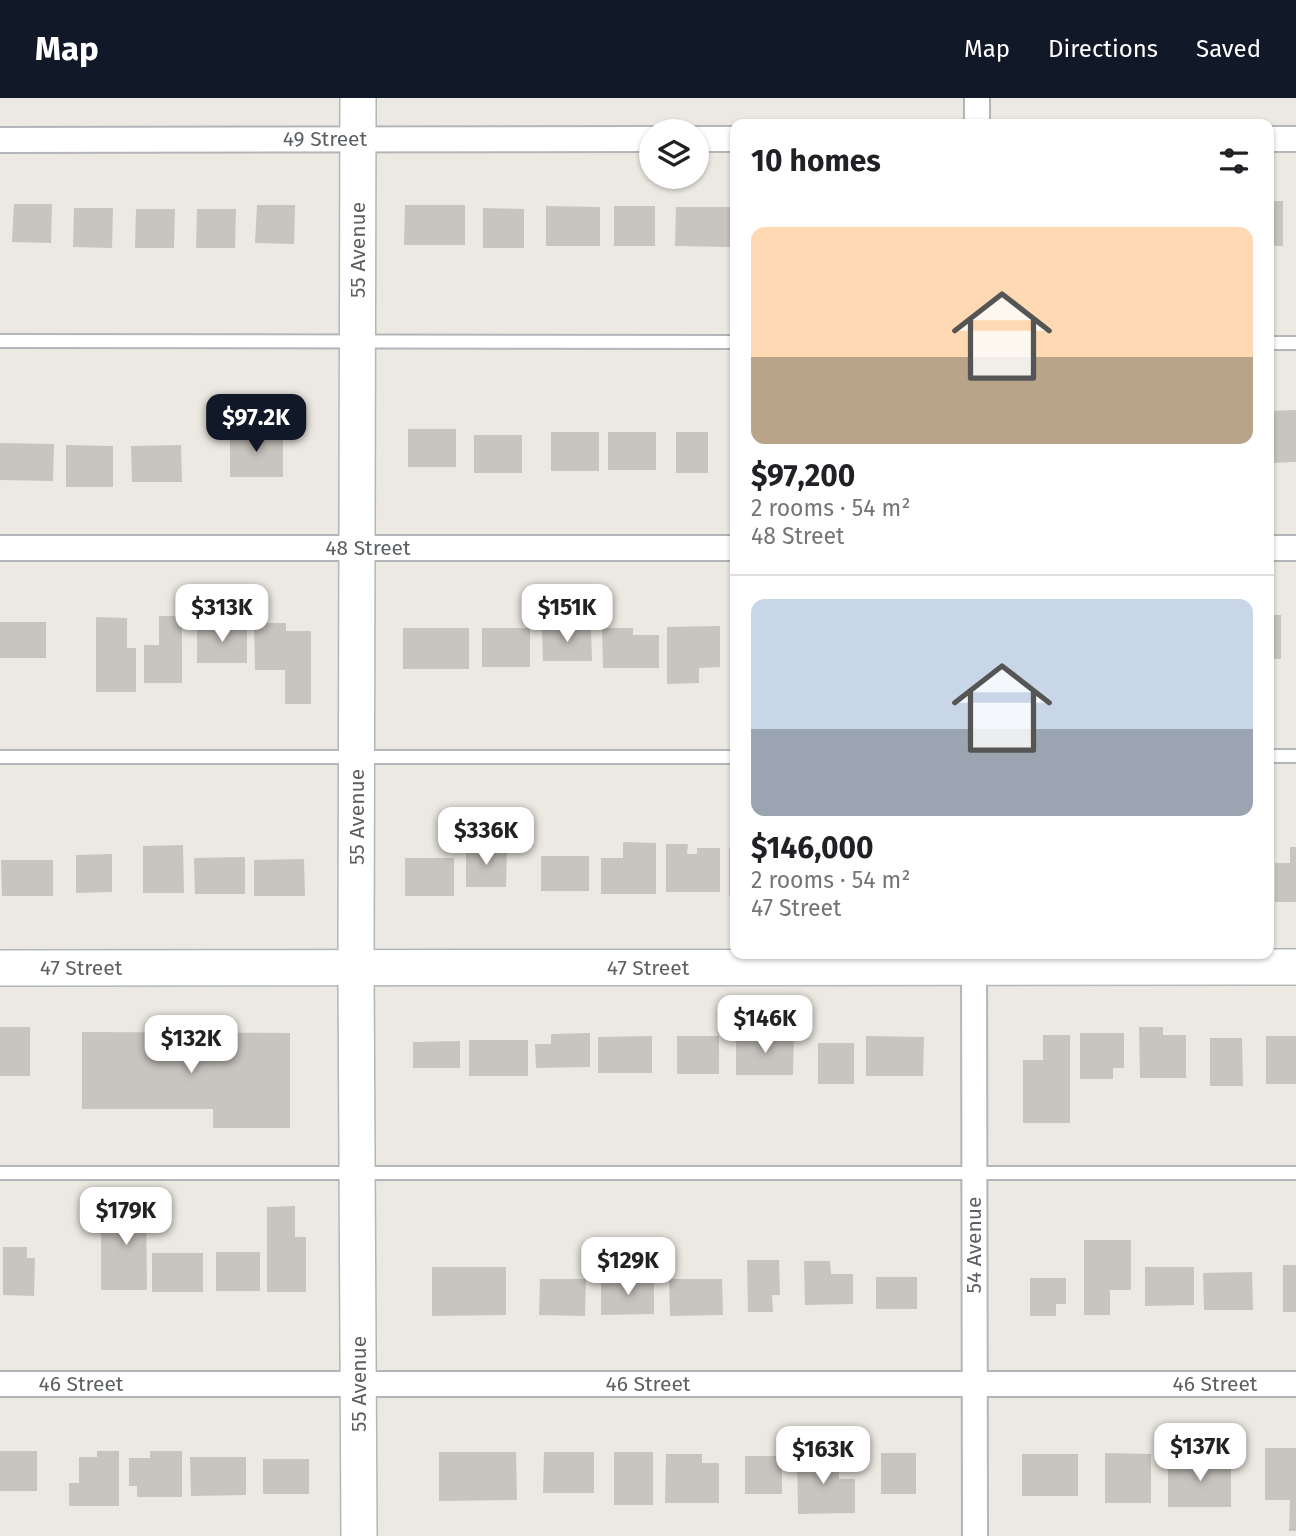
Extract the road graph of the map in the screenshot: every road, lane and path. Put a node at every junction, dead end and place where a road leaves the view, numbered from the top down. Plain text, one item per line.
1 (358, 98) edge
2 (977, 98) edge
3 (977, 119) edge
4 (0, 139) edge
5 (358, 139) junction
6 (639, 139) edge
7 (709, 139) edge
8 (730, 139) edge
9 (1274, 139) edge
10 (1296, 139) edge
11 (0, 341) edge
12 (730, 342) edge
13 (359, 343) junction
14 (1274, 343) edge
15 (1296, 343) edge
16 (0, 548) edge
17 (359, 548) junction
18 (730, 548) edge
19 (1274, 548) edge
20 (1296, 548) edge
21 (1296, 756) edge
22 (0, 757) edge
23 (357, 757) junction
24 (730, 757) edge
25 (1274, 757) edge
26 (974, 961) edge
27 (1296, 967) edge
28 (0, 968) edge
29 (356, 968) junction
30 (0, 1173) edge
31 (357, 1173) junction
32 (974, 1173) junction
33 (1296, 1173) edge
34 (0, 1384) edge
35 (359, 1384) junction
36 (974, 1384) junction
37 (1296, 1384) edge
38 (359, 1536) edge
39 (975, 1536) edge

1 - 5 street, 55 Avenue
2 - 3 street
4 - 5 street, 49 Street
5 - 6 street, 49 Street
5 - 13 street, 55 Avenue
7 - 8 street
9 - 10 street
11 - 13 lane
12 - 13 lane
13 - 17 street, 55 Avenue
14 - 15 lane
16 - 17 street, 48 Street
17 - 18 street, 48 Street
17 - 23 street, 55 Avenue
19 - 20 street
21 - 25 lane
22 - 23 lane
23 - 24 lane
23 - 29 street, 55 Avenue
26 - 27 street, 47 Street
26 - 29 street, 47 Street
26 - 32 street, 54 Avenue
28 - 29 street, 47 Street
29 - 31 street, 55 Avenue
30 - 31 lane
31 - 32 lane
31 - 35 street, 55 Avenue
32 - 33 lane
32 - 36 street, 54 Avenue
34 - 35 street, 46 Street
35 - 36 street, 46 Street
35 - 38 street, 55 Avenue
36 - 37 street, 46 Street
36 - 39 street, 54 Avenue

